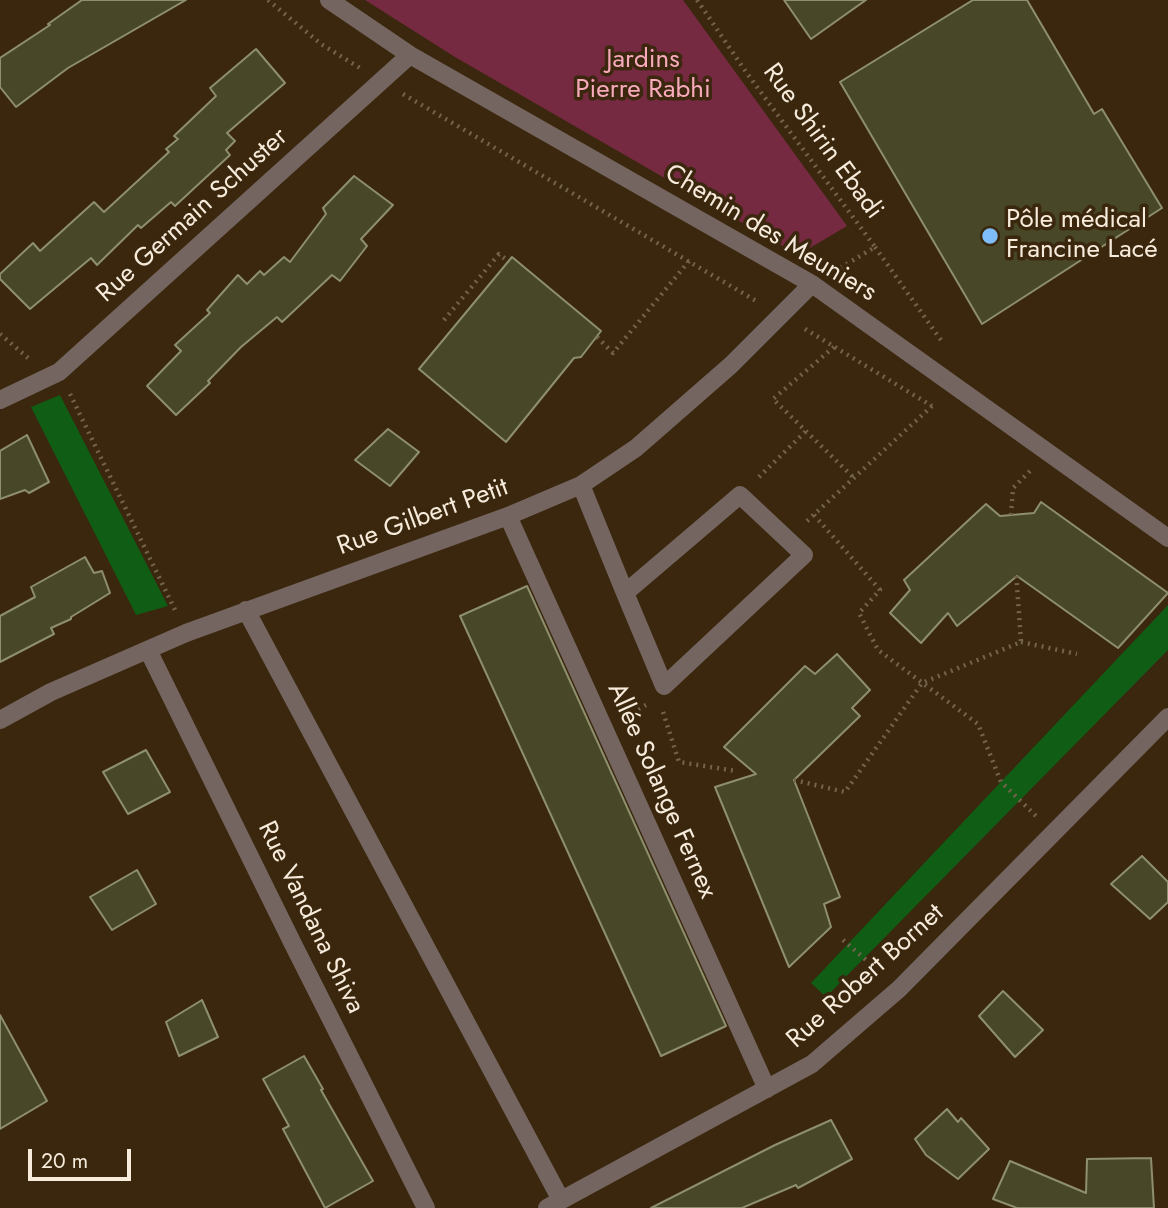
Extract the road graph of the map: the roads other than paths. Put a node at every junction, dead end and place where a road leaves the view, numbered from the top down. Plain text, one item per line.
1 (329, 0) edge
2 (410, 55) junction
3 (812, 284) junction
4 (0, 400) edge
5 (581, 485) junction
6 (508, 516) junction
7 (1168, 538) edge
8 (625, 593) junction
9 (246, 610) junction
10 (148, 650) junction
11 (1168, 717) edge
12 (0, 720) edge
13 (767, 1089) junction
14 (554, 1204) edge
15 (426, 1208) edge

1 - 2 street, Chemin des Meuniers
2 - 3 street, Chemin des Meuniers
2 - 4 street, Rue Germain Schuster
3 - 5 street, Rue Gilbert Petit
3 - 7 street, Chemin des Meuniers
5 - 6 street, Rue Gilbert Petit
5 - 8 street
6 - 9 street, Rue Gilbert Petit
6 - 13 street, Allée Solange Fernex
8 - 8 street
9 - 10 street, Rue Gilbert Petit
9 - 14 street
10 - 12 street, Rue Gilbert Petit
10 - 15 street, Rue Vandana Shiva
11 - 13 street, Rue Robert Bornet
13 - 14 street, Rue Robert Bornet

